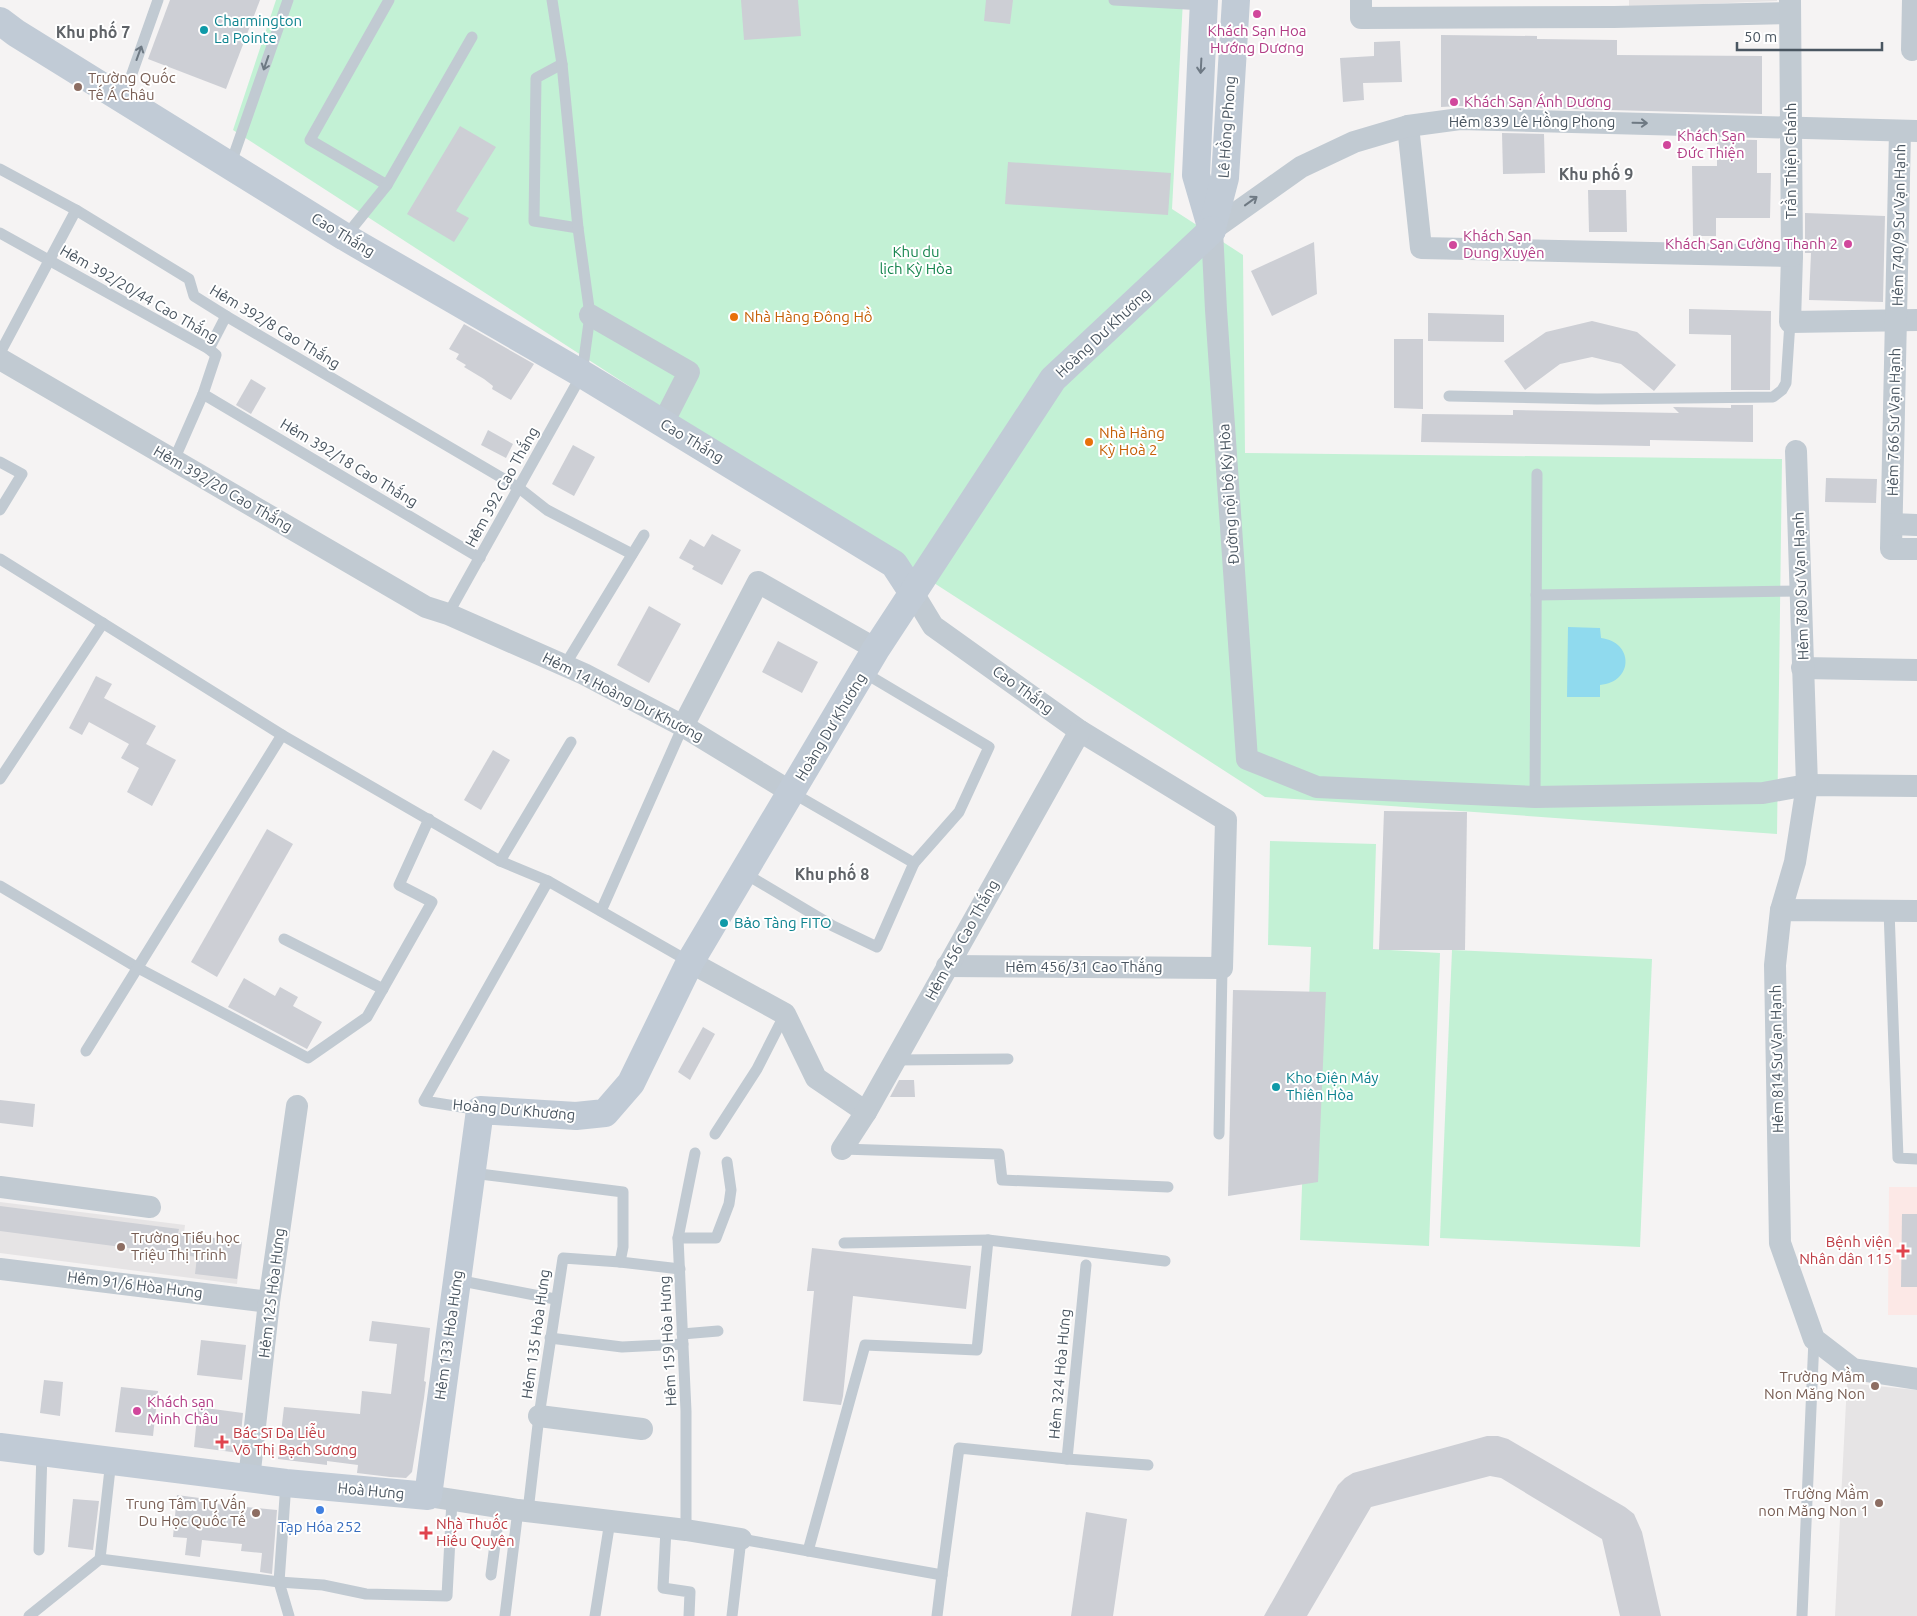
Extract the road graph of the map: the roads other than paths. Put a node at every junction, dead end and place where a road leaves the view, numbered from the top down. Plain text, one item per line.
1 (158, 0) edge
2 (288, 0) edge
3 (389, 0) edge
4 (552, 0) edge
5 (1114, 0) edge
6 (1236, 0) edge
7 (1361, 0) edge
8 (1913, 0) edge
9 (1204, 3) edge
10 (1790, 6) edge
11 (1614, 8) edge
12 (0, 20) edge
13 (472, 37) dead end
14 (1912, 50) dead end
15 (562, 64) junction
16 (123, 99) junction
17 (1408, 126) junction
18 (1791, 127) junction
19 (1909, 131) edge
20 (230, 166) junction
21 (0, 169) edge
22 (387, 186) junction
23 (76, 210) junction
24 (578, 228) junction
25 (1212, 230) junction
26 (0, 233) edge
27 (345, 237) junction
28 (1792, 256) junction
29 (49, 260) junction
30 (590, 315) junction
31 (226, 316) junction
32 (1907, 320) edge
33 (1790, 322) junction
34 (209, 349) junction
35 (0, 353) edge
36 (0, 359) edge
37 (582, 374) junction
38 (203, 394) junction
39 (1448, 396) dead end
40 (663, 423) junction
41 (1796, 451) dead end
42 (174, 460) junction
43 (0, 462) edge
44 (1537, 474) dead end
45 (519, 488) junction
46 (0, 510) edge
47 (1892, 524) junction
48 (1917, 525) edge
49 (644, 535) dead end
50 (1917, 549) edge
51 (632, 554) junction
52 (480, 558) junction
53 (0, 559) edge
54 (1801, 591) junction
55 (914, 593) junction
56 (1536, 595) junction
57 (448, 614) junction
58 (103, 623) junction
59 (876, 648) junction
60 (565, 665) junction
61 (1802, 668) junction
62 (1917, 670) edge
63 (863, 672) junction
64 (683, 726) junction
65 (1080, 731) junction
66 (282, 735) junction
67 (571, 742) dead end
68 (5, 759) edge
69 (0, 779) edge
70 (1807, 785) junction
71 (1917, 786) edge
72 (791, 792) junction
73 (1535, 797) junction
74 (429, 819) junction
75 (500, 861) junction
76 (914, 863) junction
77 (744, 873) junction
78 (548, 881) junction
79 (0, 886) edge
80 (1780, 910) junction
81 (1889, 910) junction
82 (601, 911) junction
83 (1917, 911) edge
84 (284, 939) dead end
85 (690, 962) junction
86 (947, 966) junction
87 (138, 968) junction
88 (1222, 968) junction
89 (383, 989) junction
90 (785, 1014) junction
91 (86, 1052) dead end
92 (1008, 1058) dead end
93 (895, 1060) junction
94 (297, 1106) dead end
95 (480, 1110) junction
96 (866, 1112) junction
97 (715, 1134) dead end
98 (1219, 1134) dead end
99 (842, 1149) joint
100 (695, 1153) dead end
101 (1917, 1159) edge
102 (727, 1162) dead end
103 (472, 1173) junction
104 (0, 1187) edge
105 (1168, 1187) dead end
106 (150, 1207) dead end
107 (678, 1238) junction
108 (988, 1240) junction
109 (844, 1243) dead end
110 (1164, 1261) dead end
111 (620, 1262) junction
112 (1086, 1266) dead end
113 (0, 1269) edge
114 (680, 1269) junction
115 (457, 1280) junction
116 (555, 1298) junction
117 (269, 1302) junction
118 (718, 1331) dead end
119 (550, 1338) junction
120 (683, 1339) junction
121 (1814, 1339) junction
122 (1917, 1379) edge
123 (539, 1416) junction
124 (642, 1429) dead end
125 (0, 1447) edge
126 (42, 1452) junction
127 (1067, 1459) junction
128 (111, 1460) junction
129 (1148, 1465) dead end
130 (249, 1479) junction
131 (286, 1483) junction
132 (440, 1498) junction
133 (515, 1509) junction
134 (610, 1521) junction
135 (676, 1529) junction
136 (742, 1539) junction
137 (39, 1550) dead end
138 (808, 1551) junction
139 (100, 1560) junction
140 (491, 1575) dead end
141 (942, 1575) junction
142 (279, 1582) junction
143 (29, 1616) edge
144 (289, 1616) edge
145 (505, 1616) edge
146 (595, 1616) edge
147 (688, 1616) edge
148 (732, 1616) edge
149 (937, 1616) edge
150 (1802, 1616) edge

16 -> 1 lane
2 -> 20 lane
3 - 22 lane
4 - 15 lane
5 - 9 lane
6 - 25 street, Lê Hồng Phong
7 - 11 street
8 - 14 street
9 -> 25 street, Lê Hồng Phong
10 - 11 street
10 - 18 street, Trần Thiện Chánh
12 - 16 street, Cao Thắng
13 - 22 lane
15 - 24 lane
15 - 24 lane
16 - 20 street, Cao Thắng
17 -> 18 street, Hẻm 839 Lê Hồng Phong
25 -> 17 street, Hẻm 839 Lê Hồng Phong
17 - 28 street
18 - 19 street, Hẻm 839 Lê Hồng Phong
18 - 28 street, Trần Thiện Chánh
19 - 32 street, Hẻm 740/9 Sư Vạn Hạnh
20 - 27 street, Cao Thắng
21 - 23 lane, Hẻm 392/8 Cao Thắng
22 - 27 lane
23 - 29 lane
23 - 31 lane, Hẻm 392/8 Cao Thắng
24 - 30 lane
25 - 55 street, Hoàng Dư Khương
25 - 73 street, Đường nội bộ Kỳ Hòa
26 - 29 lane, Hẻm 392/20/44 Cao Thắng
27 - 37 street, Cao Thắng
28 - 33 street, Trần Thiện Chánh
29 - 34 lane, Hẻm 392/20/44 Cao Thắng
29 - 35 lane
30 - 37 lane
30 - 40 street
31 - 34 lane
31 - 45 lane, Hẻm 392/8 Cao Thắng
32 - 33 street
32 - 47 street, Hẻm 766 Sư Vạn Hạnh
33 - 39 lane
34 - 38 lane, Hẻm 392/20/44 Cao Thắng
36 - 42 street, Hẻm 392/20 Cao Thắng
37 - 40 street, Cao Thắng
37 - 45 lane, Hẻm 392 Cao Thắng
38 - 42 lane, Hẻm 392/20/44 Cao Thắng
38 - 52 lane, Hẻm 392/18 Cao Thắng
40 - 55 street, Cao Thắng
41 - 54 street, Hẻm 780 Sư Vạn Hạnh
42 - 57 street, Hẻm 392/20 Cao Thắng
43 - 46 lane
44 - 56 lane
45 - 51 lane, Hẻm 392/8 Cao Thắng
45 - 52 lane, Hẻm 392 Cao Thắng
47 - 48 street
47 - 50 street, Hẻm 766 Sư Vạn Hạnh
49 - 51 lane
51 - 60 lane
52 - 57 lane, Hẻm 392 Cao Thắng
53 - 58 lane
54 - 56 lane
54 - 61 street, Hẻm 780 Sư Vạn Hạnh
55 - 59 street, Hoàng Dư Khương
55 - 65 street, Cao Thắng
56 - 73 lane
57 - 60 street, Hẻm 14 Hoàng Dư Khương
58 - 66 lane
58 - 68 lane
59 - 63 street, Hoàng Dư Khương
59 - 64 street
60 - 64 street, Hẻm 14 Hoàng Dư Khương
61 - 62 street, Hẻm 780 Sư Vạn Hạnh
61 - 70 street, Hẻm 814 Sư Vạn Hạnh
63 - 72 street, Hoàng Dư Khương
63 - 76 lane
64 - 72 street, Hẻm 14 Hoàng Dư Khương
64 - 82 lane
65 - 86 street, Hẻm 456 Cao Thắng
65 - 88 street, Cao Thắng
66 - 74 lane
66 - 87 lane
67 - 75 lane
68 - 69 lane
70 - 71 street
70 - 73 street
70 - 80 street, Hẻm 814 Sư Vạn Hạnh
72 - 76 lane
72 - 77 street, Hoàng Dư Khương
74 - 75 lane
74 - 89 lane
75 - 78 lane
76 - 77 lane
77 - 85 street, Hoàng Dư Khương
78 - 82 lane
78 - 95 lane, Hoàng Dư Khương
79 - 87 lane
80 - 81 street
80 - 121 street, Hẻm 814 Sư Vạn Hạnh
81 - 83 street
81 - 101 lane
82 - 85 lane
84 - 89 lane
85 - 90 street
85 - 95 street, Hoàng Dư Khương
86 - 88 street, Hẻm 456/31 Cao Thắng
86 - 93 street, Hẻm 456 Cao Thắng
87 - 89 lane
87 - 91 lane
88 - 98 lane
90 - 96 street
90 - 97 lane
92 - 93 lane
93 - 96 street, Hẻm 456 Cao Thắng
94 - 117 street, Hẻm 125 Hòa Hưng
95 - 103 street, Hẻm 133 Hòa Hưng
96 - 99 street, Hẻm 456 Cao Thắng
99 - 105 lane
100 - 107 lane, Hẻm 159 Hòa Hưng
102 - 107 lane
103 - 111 lane
103 - 115 street, Hẻm 133 Hòa Hưng
104 - 106 street
107 - 114 lane, Hẻm 159 Hòa Hưng
108 - 109 lane
108 - 110 lane
108 - 138 lane
111 - 114 lane
111 - 116 lane, Hẻm 135 Hòa Hưng
112 - 127 lane, Hẻm 324 Hòa Hưng
113 - 117 street, Hẻm 91/6 Hòa Hưng
114 - 120 lane, Hẻm 159 Hòa Hưng
115 - 116 lane
115 - 132 street, Hẻm 133 Hòa Hưng
116 - 119 lane, Hẻm 135 Hòa Hưng
117 - 130 street, Hẻm 125 Hòa Hưng
118 - 120 lane
119 - 120 lane
119 - 123 lane, Hẻm 135 Hòa Hưng
120 - 135 lane, Hẻm 159 Hòa Hưng
121 - 122 street
121 - 150 lane
123 - 124 street
123 - 133 lane, Hẻm 135 Hòa Hưng
125 - 126 street, Hoà Hưng
126 - 128 street, Hoà Hưng
126 - 137 lane
127 - 129 lane
127 - 141 lane, Hẻm 324 Hòa Hưng
128 - 130 street, Hoà Hưng
128 - 139 lane
130 - 131 street, Hoà Hưng
131 - 132 street, Hoà Hưng
131 - 142 lane
132 - 133 street, Hoà Hưng
132 - 142 lane
133 - 134 street, Hoà Hưng
133 - 140 lane
133 - 145 lane
134 - 135 street, Hoà Hưng
134 - 146 lane
135 - 136 street, Hoà Hưng
135 - 147 lane, Hẻm 159 Hòa Hưng
136 - 138 lane
136 - 148 lane
138 - 141 lane
139 - 142 lane
139 - 143 lane
141 - 149 lane, Hẻm 324 Hòa Hưng
142 - 144 lane

